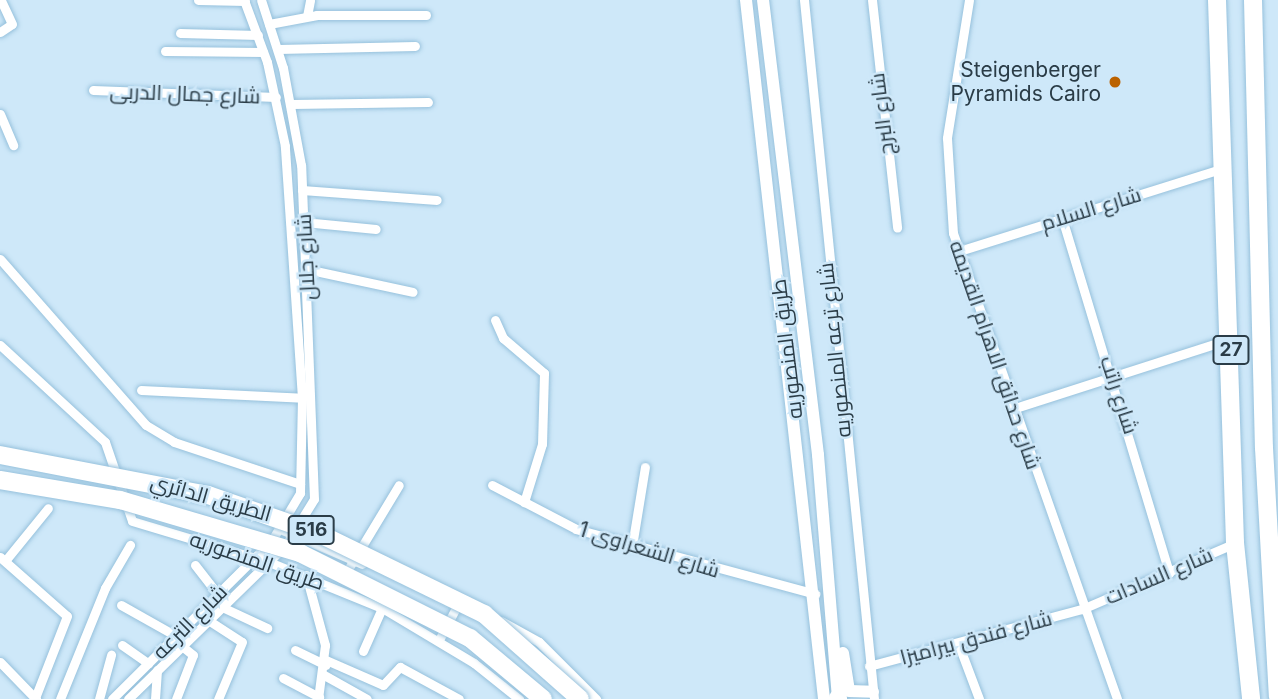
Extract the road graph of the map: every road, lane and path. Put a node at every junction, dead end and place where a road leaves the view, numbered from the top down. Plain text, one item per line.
1 (1, 0) edge
2 (198, 0) edge
3 (245, 0) edge
4 (261, 0) edge
5 (310, 0) edge
6 (746, 0) edge
7 (763, 0) edge
8 (804, 0) edge
9 (872, 0) edge
10 (969, 0) edge
11 (1217, 0) edge
12 (1253, 0) edge
13 (426, 15) dead end
14 (307, 16) junction
15 (269, 24) junction
16 (0, 32) edge
17 (180, 33) dead end
18 (258, 35) junction
19 (415, 46) dead end
20 (278, 49) junction
21 (165, 51) dead end
22 (264, 52) junction
23 (93, 90) dead end
24 (276, 97) junction
25 (428, 102) dead end
26 (292, 104) junction
27 (1, 120) edge
28 (13, 145) dead end
29 (299, 154) junction
30 (286, 155) junction
31 (1224, 168) junction
32 (302, 190) junction
33 (437, 200) dead end
34 (1062, 218) junction
35 (304, 222) junction
36 (897, 228) dead end
37 (376, 229) dead end
38 (791, 230) junction
39 (773, 232) junction
40 (959, 251) junction
41 (0, 259) edge
42 (306, 269) junction
43 (413, 292) dead end
44 (495, 320) dead end
45 (297, 321) junction
46 (310, 321) junction
47 (1230, 339) junction
48 (0, 345) edge
49 (1112, 376) junction
50 (141, 390) dead end
51 (302, 398) junction
52 (1012, 409) junction
53 (0, 455) edge
54 (645, 467) dead end
55 (0, 480) edge
56 (300, 484) junction
57 (398, 485) dead end
58 (492, 485) dead end
59 (524, 502) junction
60 (48, 508) dead end
61 (294, 511) junction
62 (308, 518) junction
63 (280, 529) junction
64 (294, 535) junction
65 (1235, 543) junction
66 (130, 545) dead end
67 (632, 546) junction
68 (255, 558) junction
69 (2, 559) edge
70 (353, 560) junction
71 (269, 562) junction
72 (195, 565) dead end
73 (1169, 573) junction
74 (306, 575) junction
75 (337, 589) junction
76 (218, 594) junction
77 (815, 594) junction
78 (458, 604) junction
79 (121, 605) dead end
80 (222, 607) junction
81 (382, 608) junction
82 (1082, 609) junction
83 (831, 613) junction
84 (208, 620) junction
85 (267, 628) dead end
86 (176, 636) junction
87 (439, 640) junction
88 (958, 643) junction
89 (122, 645) dead end
90 (182, 646) junction
91 (295, 650) dead end
92 (363, 651) dead end
93 (111, 655) dead end
94 (0, 662) edge
95 (148, 663) junction
96 (869, 666) junction
97 (325, 667) junction
98 (156, 670) junction
99 (283, 678) dead end
100 (874, 695) edge
101 (1278, 697) edge
102 (36, 698) edge
103 (318, 698) edge
104 (60, 699) edge
105 (99, 699) edge
106 (112, 699) edge
107 (128, 699) edge
108 (155, 699) edge
109 (176, 699) edge
110 (218, 699) edge
111 (367, 699) edge
112 (459, 699) edge
113 (519, 699) edge
114 (543, 699) edge
115 (580, 699) edge
116 (596, 699) edge
117 (824, 699) edge
118 (838, 699) edge
119 (979, 699) edge
120 (1117, 699) edge
121 (1251, 699) edge

1 - 16 street
2 - 3 street
3 - 18 street, شارع جلال
4 - 15 street, شارع جلال
5 - 14 street
6 - 39 main road, طريق المنصوريه
7 - 38 main road, طريق المنصوريه
8 - 96 street, شارع ترعه المنصوريه
9 - 36 street, شارع البرج
10 - 40 street, شارع حدائق الاهرام القديمه
11 - 31 highway, 27
12 - 101 highway, 27
13 - 14 street
14 - 15 street
15 - 20 street, شارع جلال
17 - 18 street
18 - 22 street, شارع جلال
19 - 20 street
20 - 26 street, شارع جلال
21 - 22 street
22 - 24 street, شارع جلال
23 - 24 street, شارع جمال الدربى
24 - 30 street, شارع جلال
25 - 26 street
26 - 29 street, شارع جلال
27 - 28 street
29 - 30 street
29 - 32 street, شارع جلال
30 - 45 street, شارع جلال
31 - 34 street, شارع السلام
31 - 47 highway, 27
32 - 33 street
32 - 35 street, شارع جلال
34 - 40 street, شارع السلام
34 - 49 street, شارع راتب
35 - 37 street
35 - 42 street, شارع جلال
38 - 39 main road
38 - 83 main road, طريق المنصوريه
39 - 77 main road, طريق المنصوريه
40 - 52 street, شارع حدائق الاهرام القديمه
41 - 56 street
42 - 43 street
42 - 46 street, شارع جلال
44 - 59 street
45 - 46 street
45 - 51 street, شارع جلال
46 - 62 street, شارع جلال
47 - 49 street
47 - 65 highway, 27
48 - 68 street, طريق المنصوريه
49 - 52 street
49 - 73 street, شارع راتب
50 - 51 street
51 - 56 street, شارع جلال
52 - 82 street, شارع حدائق الاهرام القديمه
53 - 115 highway, الطريق الدائري / 516, bridge
54 - 67 street
55 - 114 highway, الطريق الدائري / 516, bridge
56 - 61 street, شارع جلال
57 - 70 street
58 - 59 street, شارع الشعراوى 1
59 - 67 street, شارع الشعراوى 1
60 - 69 street
61 - 62 street
61 - 63 street, شارع الترعه
62 - 64 street, شارع الترعه
63 - 64 street
63 - 68 street, شارع الترعه
64 - 70 street
64 - 71 street, شارع الترعه
65 - 73 street, شارع السادات
65 - 121 highway, 27
66 - 104 street
67 - 77 street, شارع الشعراوى 1
68 - 71 street, طريق المنصوريه
68 - 76 street, شارع الترعه
69 - 102 street
70 - 75 street
70 - 78 street
71 - 74 street, طريق المنصوريه
71 - 80 street, شارع الترعه
72 - 76 street
73 - 82 street, شارع السادات
74 - 75 street, طريق المنصوريه
74 - 97 street
75 - 81 street, طريق المنصوريه
76 - 86 street, شارع الترعه
77 - 117 main road, طريق المنصوريه
78 - 87 street
78 - 116 street
79 - 86 street
80 - 84 street, شارع الترعه
80 - 85 street
81 - 87 street, طريق المنصوريه
81 - 92 street
82 - 88 street, شارع فندق بيراميزا
82 - 120 street, شارع حدائق الاهرام القديمه
83 - 100 main road
83 - 118 main road, طريق المنصوريه
84 - 90 street, شارع الترعه
84 - 110 street
86 - 95 street, شارع الترعه
87 - 113 street, طريق المنصوريه
88 - 96 street, شارع فندق بيراميزا
88 - 119 street
89 - 95 street
90 - 98 street, شارع الترعه
90 - 109 street
91 - 97 street
93 - 105 street
94 - 102 street
95 - 106 street, شارع الترعه
96 - 100 street, شارع ترعه المنصوريه
97 - 103 street
97 - 111 street
97 - 112 street
98 - 107 street, شارع الترعه
98 - 108 street
99 - 103 street

